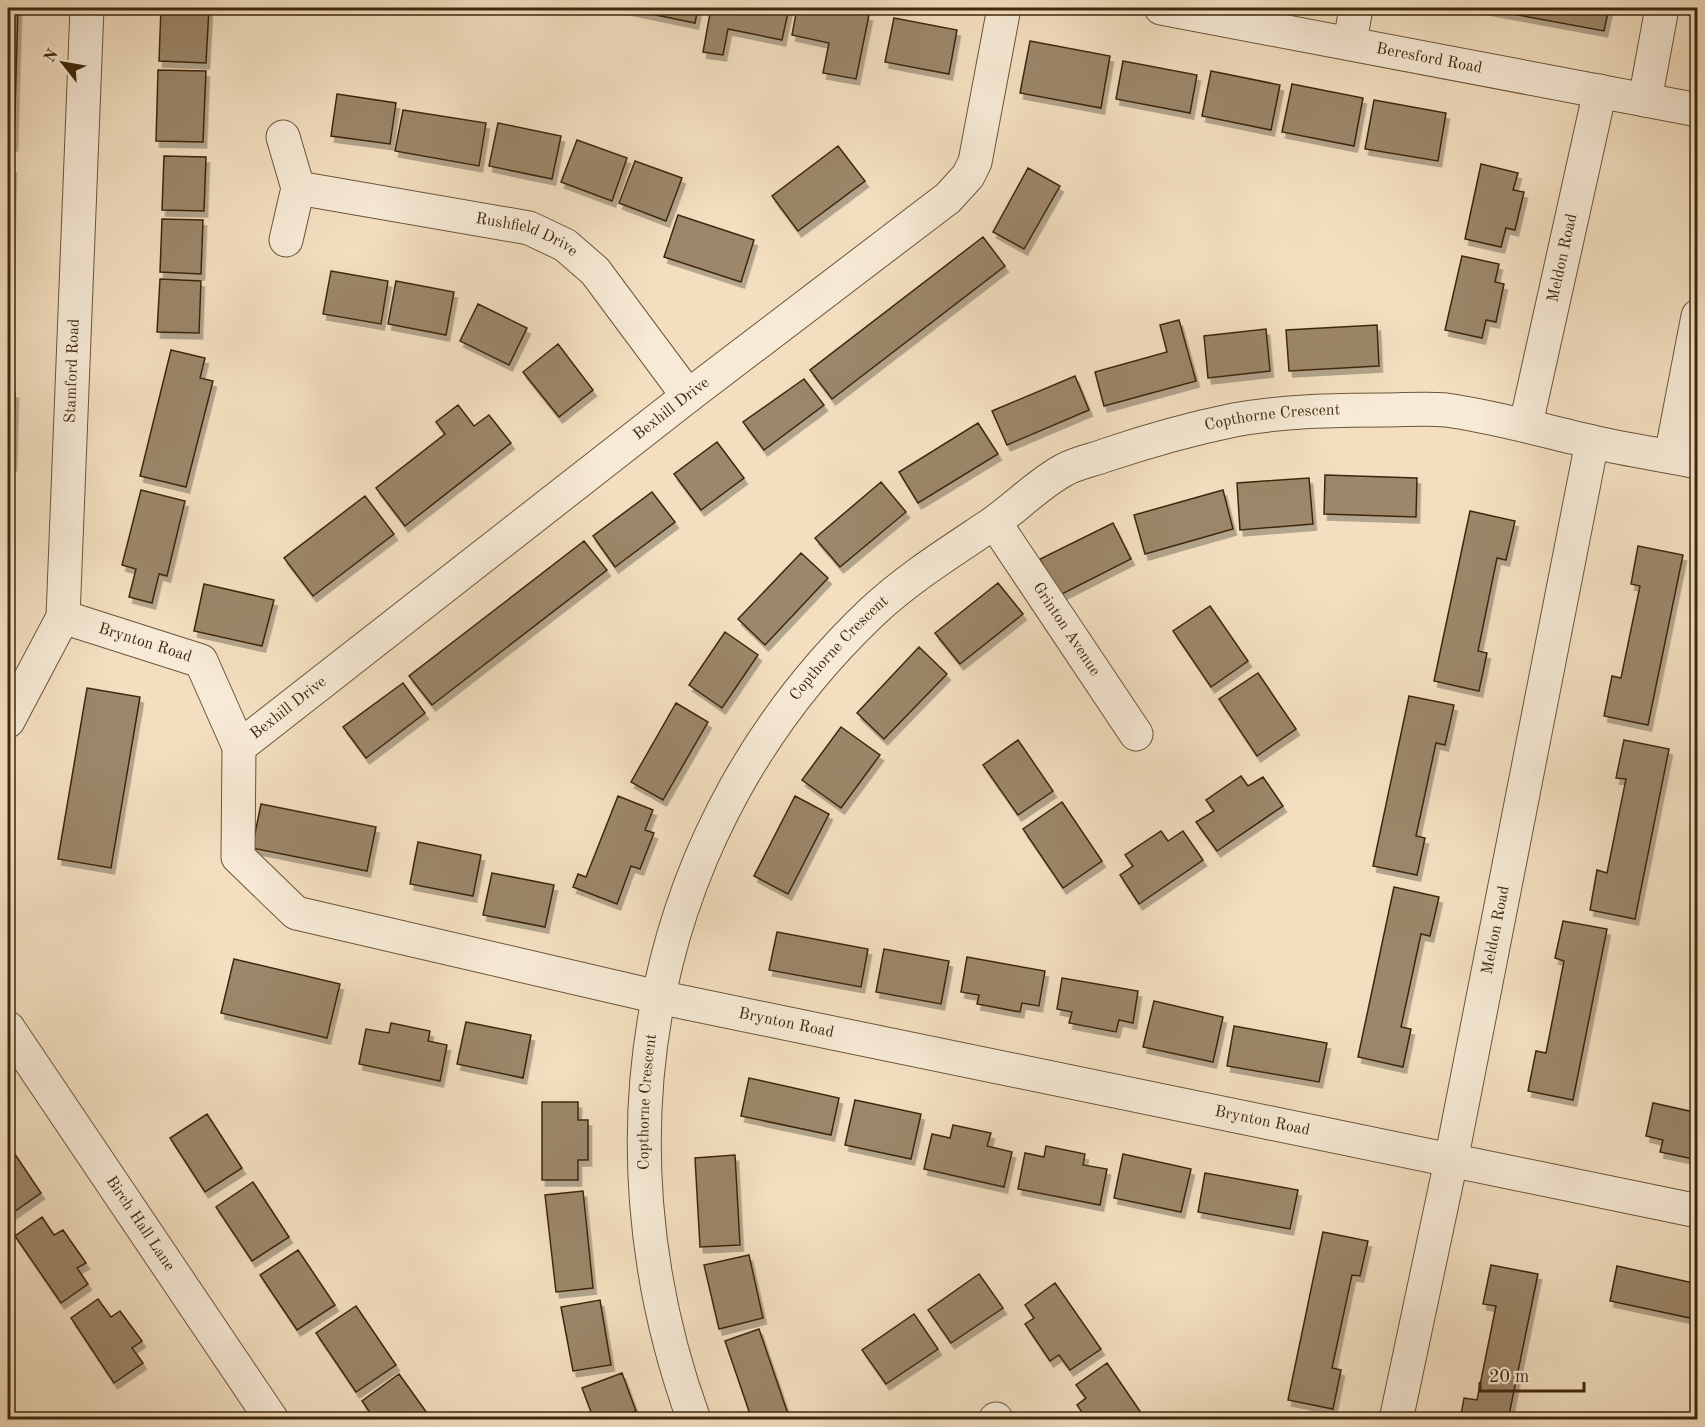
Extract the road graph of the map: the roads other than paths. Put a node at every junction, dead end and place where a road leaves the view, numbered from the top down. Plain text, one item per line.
1 (87, 8) edge
2 (1004, 8) edge
3 (1161, 8) edge
4 (1356, 8) edge
5 (1662, 8) edge
6 (1350, 42) junction
7 (1600, 91) junction
8 (1645, 100) junction
9 (1698, 110) edge
10 (283, 137) dead end
11 (298, 188) junction
12 (286, 240) dead end
13 (1698, 316) edge
14 (688, 396) junction
15 (1526, 424) junction
16 (1592, 442) junction
17 (1684, 459) edge
18 (995, 523) junction
19 (63, 617) junction
20 (8, 721) edge
21 (1136, 734) dead end
22 (238, 747) junction
23 (658, 997) junction
24 (8, 1028) edge
25 (1451, 1161) junction
26 (1698, 1211) edge
27 (272, 1419) edge
28 (694, 1419) edge
29 (1396, 1419) edge

1 - 19 street, Stamford Road
2 - 14 street, Bexhill Drive
3 - 6 street, Beresford Road
4 - 6 street
5 - 8 street
6 - 7 street, Beresford Road
7 - 8 street, Beresford Road
7 - 15 street, Meldon Road
8 - 9 street, Beresford Road
10 - 11 street
11 - 12 street
11 - 14 street, Rushfield Drive
13 - 17 street
14 - 22 street, Bexhill Drive
15 - 16 street, Copthorne Crescent
15 - 18 street, Copthorne Crescent
16 - 17 street, Copthorne Crescent
16 - 25 street, Meldon Road
18 - 21 street, Grinton Avenue
18 - 23 street, Copthorne Crescent
19 - 20 street, Stamford Road
19 - 22 street, Brynton Road
22 - 23 street, Brynton Road
23 - 25 street, Brynton Road
23 - 28 street, Copthorne Crescent
24 - 27 street, Birch Hall Lane
25 - 26 street, Brynton Road
25 - 29 street, Meldon Road

